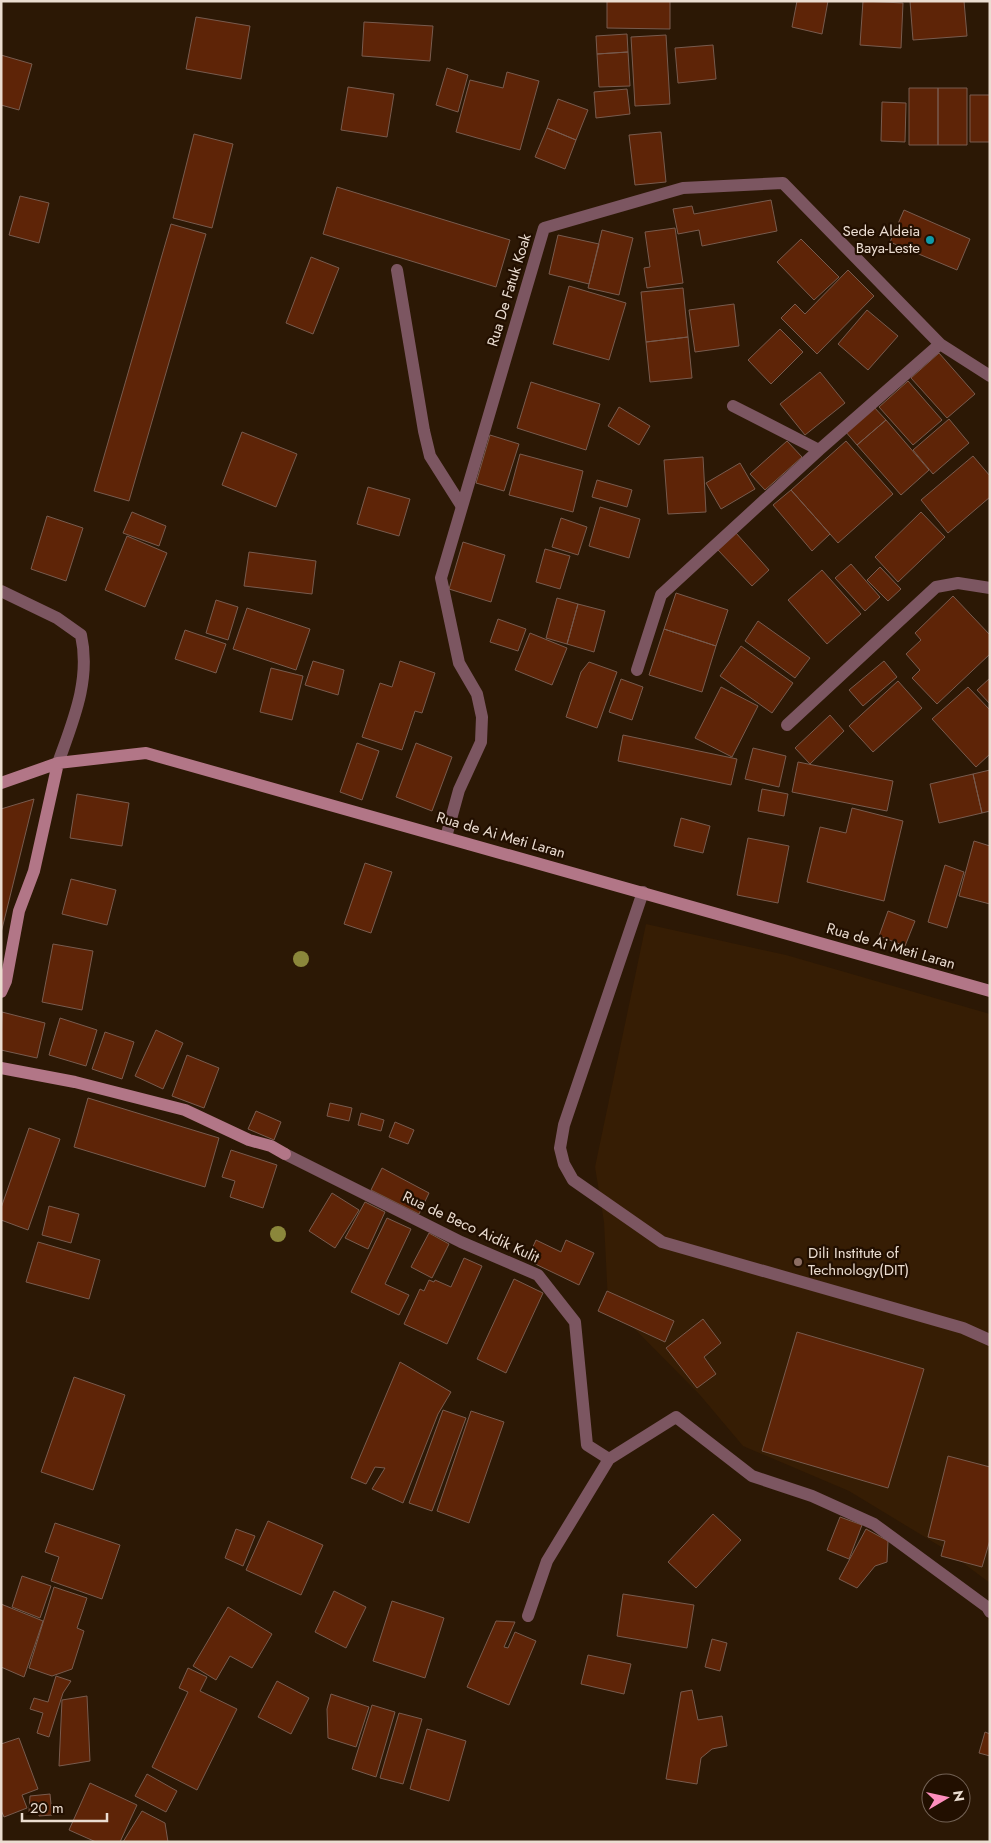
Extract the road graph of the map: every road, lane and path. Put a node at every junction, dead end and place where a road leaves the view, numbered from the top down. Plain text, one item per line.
1 (397, 270) dead end
2 (940, 344) junction
3 (990, 376) edge
4 (733, 406) dead end
5 (818, 450) junction
6 (460, 505) junction
7 (990, 588) edge
8 (1, 591) edge
9 (637, 670) dead end
10 (787, 725) dead end
11 (58, 763) junction
12 (1, 783) edge
13 (446, 837) junction
14 (643, 892) junction
15 (990, 991) edge
16 (1, 992) edge
17 (1, 1068) edge
18 (990, 1340) edge
19 (609, 1458) junction
20 (990, 1612) edge
21 (528, 1616) dead end

1 - 6 street
2 - 3 street, Rua De Fatuk Koak
2 - 5 street
2 - 6 street, Rua De Fatuk Koak
4 - 5 street
5 - 9 street
6 - 13 street, Rua De Fatuk Koak
7 - 10 street
8 - 11 street
11 - 12 street, Rua de Ai Meti Laran
11 - 13 street, Rua de Ai Meti Laran
11 - 16 street
13 - 14 street, Rua de Ai Meti Laran
14 - 15 street, Rua de Ai Meti Laran
14 - 18 street
17 - 19 street, Rua de Beco Aidik Kulit
19 - 20 street
19 - 21 street

